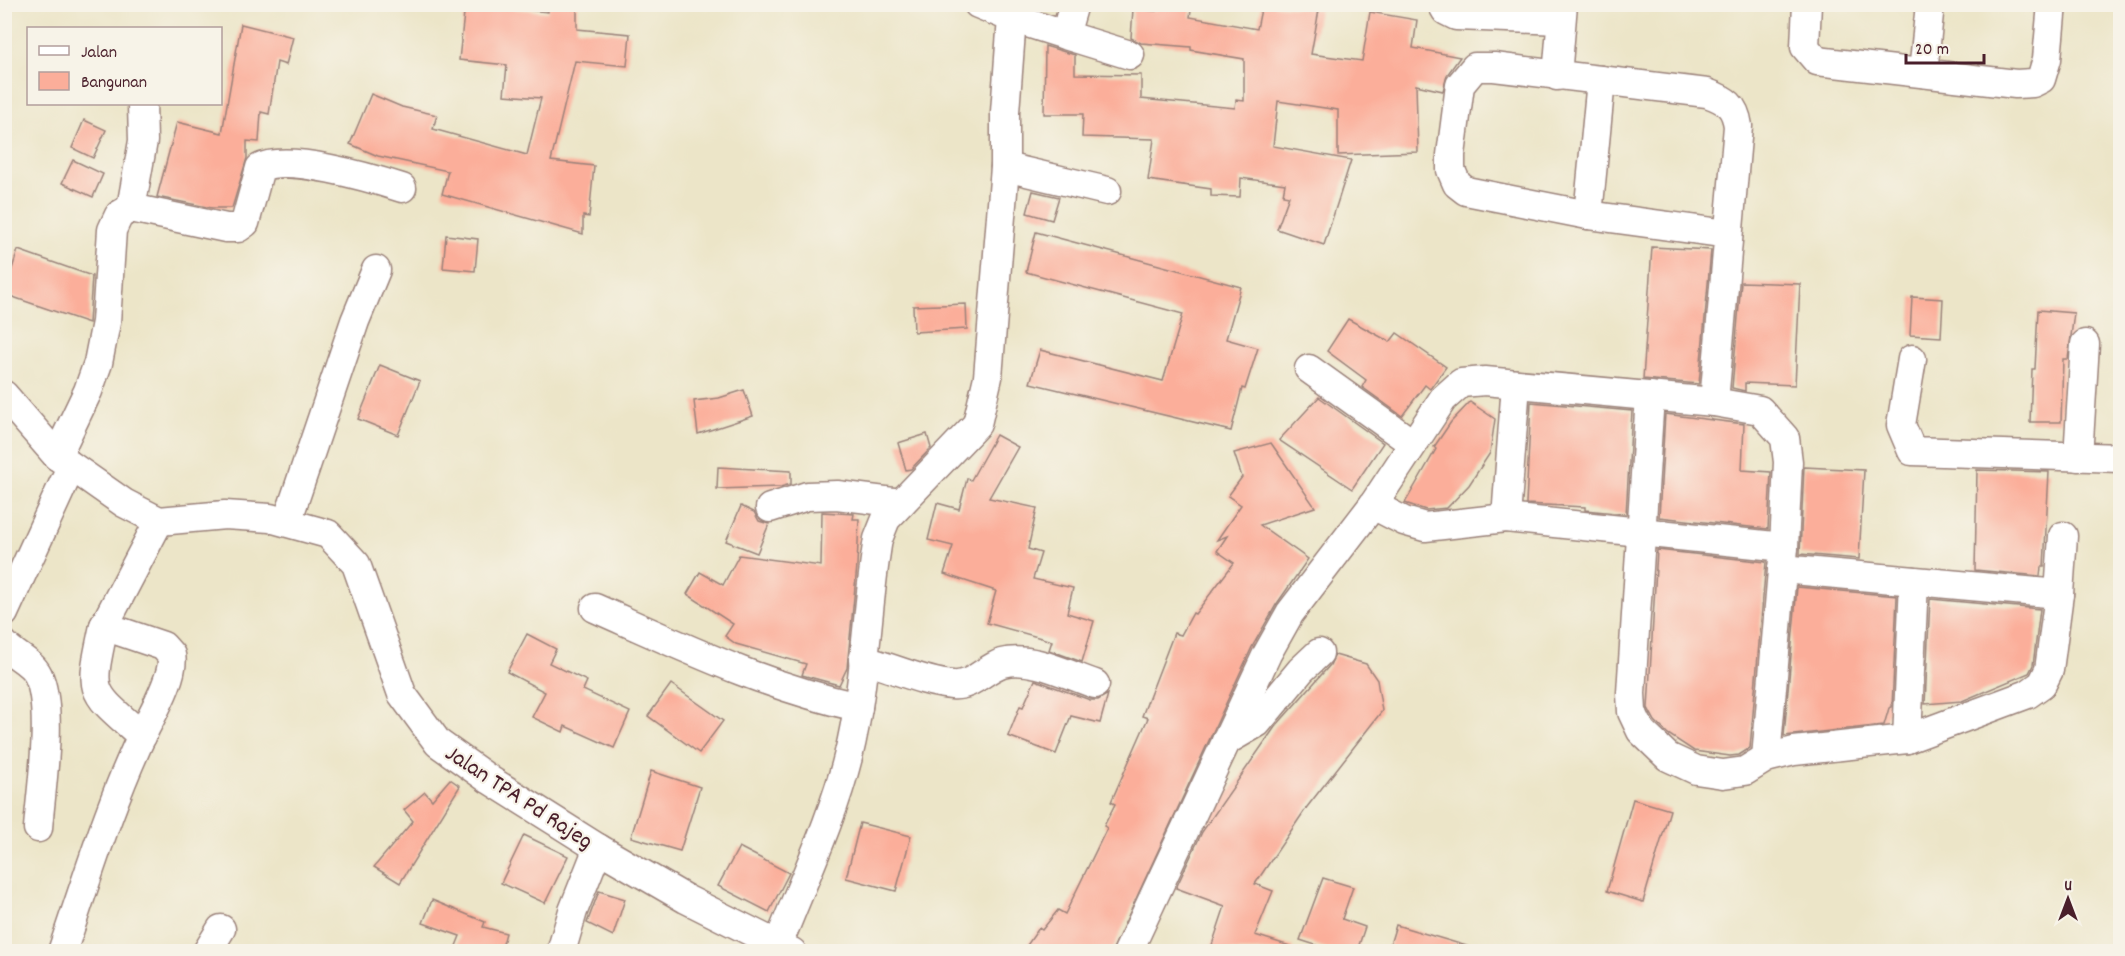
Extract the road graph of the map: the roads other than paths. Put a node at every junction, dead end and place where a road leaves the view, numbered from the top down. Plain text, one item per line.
1 (978, 4) edge
2 (1074, 4) edge
3 (1442, 4) edge
4 (1807, 4) edge
5 (1930, 4) edge
6 (2052, 4) edge
7 (1562, 12) edge
8 (1012, 18) junction
9 (1065, 35) junction
10 (1130, 55) dead end
11 (1923, 73) junction
12 (1557, 75) junction
13 (1601, 80) junction
14 (142, 105) edge
15 (1005, 167) junction
16 (402, 188) dead end
17 (1107, 191) dead end
18 (131, 208) junction
19 (1588, 215) junction
20 (1728, 234) junction
21 (376, 270) dead end
22 (2085, 344) dead end
23 (1912, 359) dead end
24 (1310, 369) dead end
25 (1516, 384) junction
26 (4, 395) edge
27 (1650, 396) junction
28 (1714, 402) junction
29 (1412, 443) junction
30 (2078, 457) junction
31 (2121, 458) edge
32 (64, 462) junction
33 (901, 503) junction
34 (1373, 505) junction
35 (770, 508) dead end
36 (1506, 518) junction
37 (159, 520) junction
38 (287, 522) junction
39 (1641, 531) junction
40 (2063, 536) dead end
41 (1783, 558) junction
42 (1914, 581) junction
43 (2059, 594) junction
44 (595, 608) dead end
45 (4, 614) edge
46 (104, 627) junction
47 (4, 644) edge
48 (1319, 653) dead end
49 (863, 660) junction
50 (1095, 684) dead end
51 (858, 707) junction
52 (142, 736) junction
53 (1907, 739) junction
54 (1226, 741) junction
55 (1766, 758) junction
56 (38, 828) dead end
57 (598, 848) junction
58 (785, 948) edge
59 (62, 951) edge
60 (561, 951) edge
61 (1128, 951) edge

1 - 8 street
2 - 9 street
3 - 7 street
4 - 11 street
5 - 11 street
6 - 11 street
7 - 12 street
8 - 9 street
8 - 15 street
9 - 10 street
12 - 13 street
12 - 19 street
13 - 19 street
13 - 20 street
14 - 18 street
15 - 17 street
15 - 33 street
16 - 18 street
18 - 32 street
19 - 20 street
20 - 28 street
21 - 38 street
22 - 30 street
23 - 30 street
24 - 29 street
25 - 27 street
25 - 29 street
25 - 36 street
26 - 32 street
27 - 28 street
27 - 39 street
28 - 41 street
29 - 34 street
30 - 31 street
32 - 37 street
32 - 45 street
33 - 35 street
33 - 49 street
34 - 36 street
34 - 54 street
36 - 39 street
37 - 38 street, Jalan TPA Pd Rajeg
37 - 46 street
38 - 57 street, Jalan TPA Pd Rajeg
39 - 41 street
39 - 55 street
40 - 43 street
41 - 42 street
41 - 55 street
42 - 43 street
42 - 53 street
43 - 53 street
44 - 51 street
46 - 52 street
46 - 52 street
47 - 56 street
48 - 54 street
49 - 50 street
49 - 51 street
51 - 58 street
52 - 59 street
53 - 55 street
54 - 61 street
57 - 58 street, Jalan TPA Pd Rajeg
57 - 60 street

